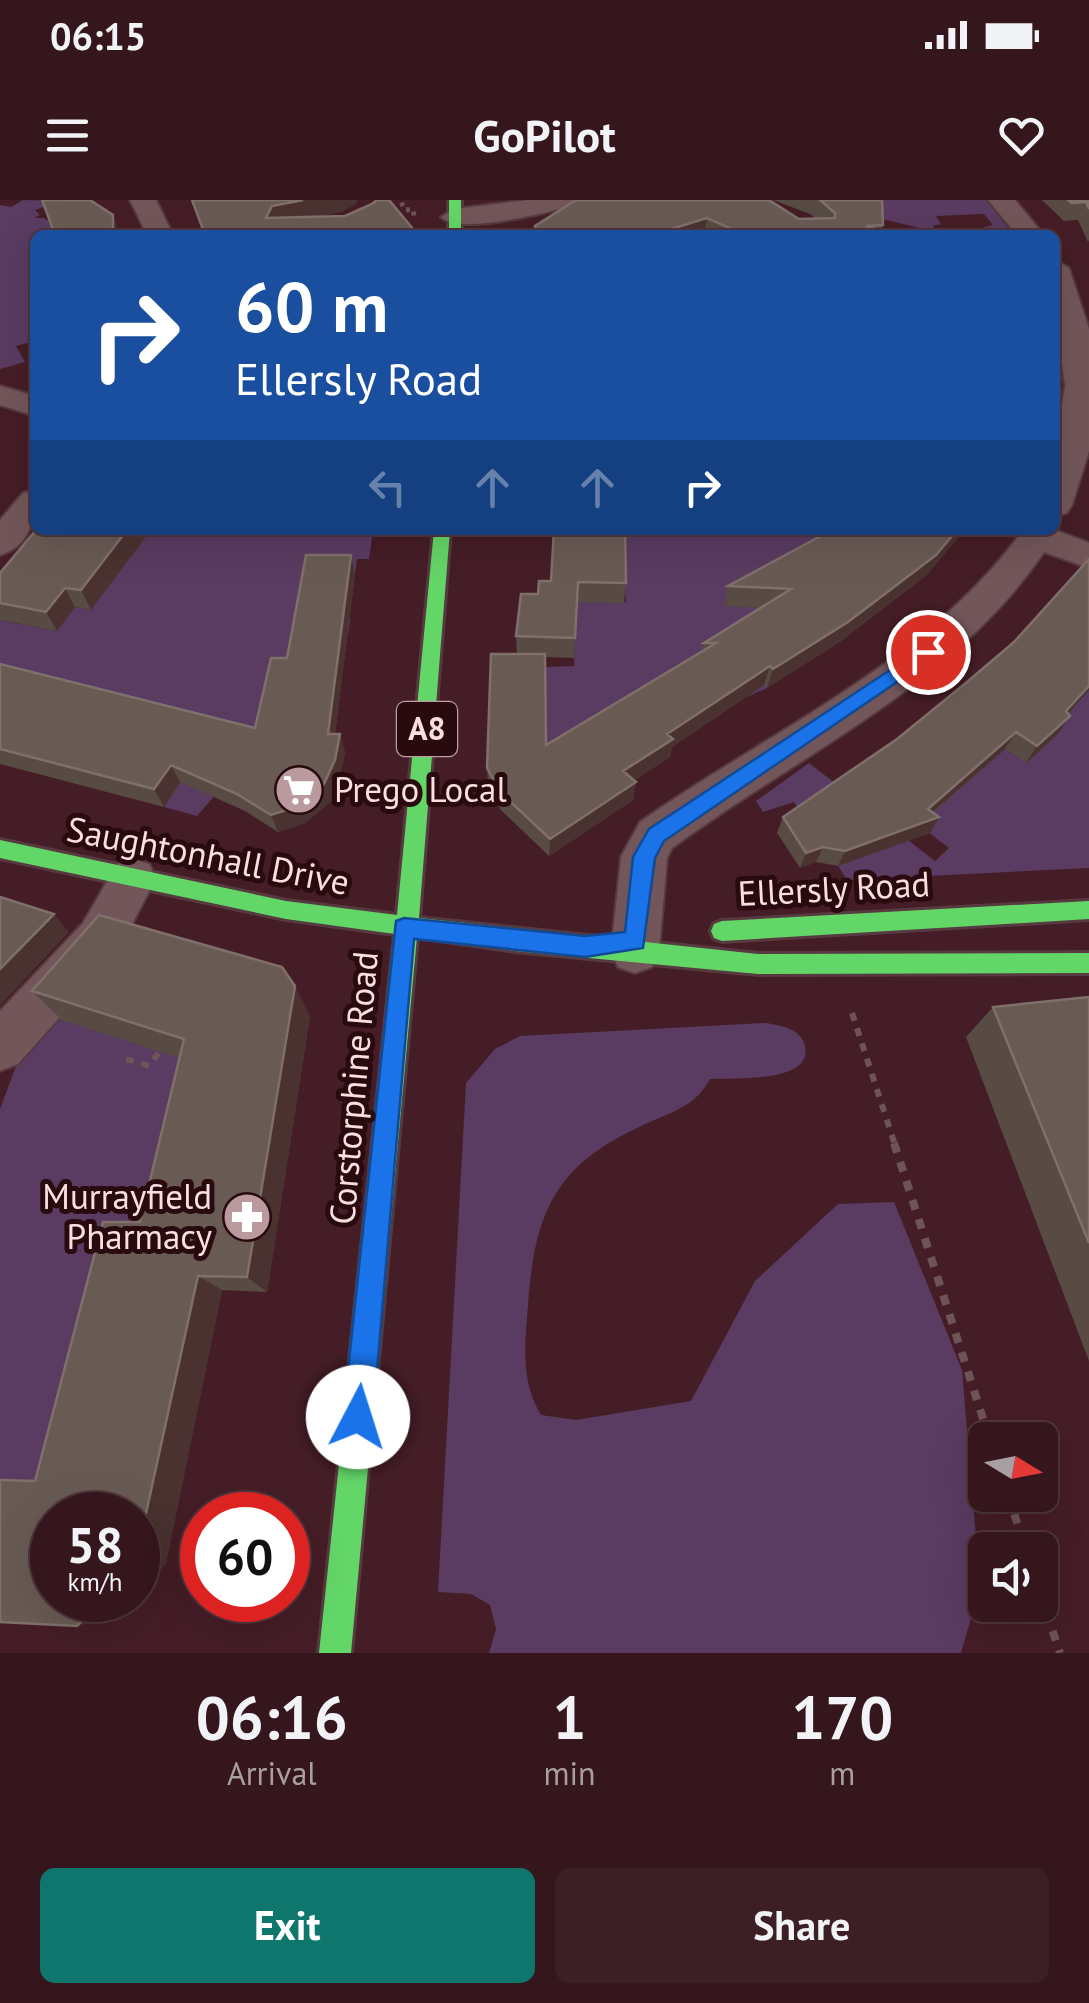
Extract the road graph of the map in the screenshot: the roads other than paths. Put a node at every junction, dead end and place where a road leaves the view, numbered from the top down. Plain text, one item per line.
1 (144, 200) edge
2 (566, 200) edge
3 (1001, 200) edge
4 (455, 216) edge
5 (158, 230) edge
6 (1027, 230) edge
7 (1063, 260) edge
8 (0, 395) edge
9 (30, 404) edge
10 (1060, 485) edge
11 (30, 507) edge
12 (442, 535) edge
13 (1036, 535) edge
14 (1059, 535) edge
15 (0, 543) edge
16 (1089, 556) edge
17 (0, 850) edge
18 (134, 878) junction
19 (1089, 910) edge
20 (404, 928) junction
21 (635, 946) junction
22 (1089, 963) edge
23 (0, 1047) edge
24 (336, 1653) edge

1 - 5 street
2 - 4 street
3 - 6 street
7 - 10 street
8 - 9 street
11 - 15 street
12 - 20 street, Corstorphine Road / A8
13 - 21 street
14 - 16 street
17 - 18 street, Saughtonhall Drive
18 - 20 street, Saughtonhall Drive
18 - 23 street
19 - 21 street, Ellersly Road
20 - 21 street, Ellersly Road
20 - 24 street, Corstorphine Road / A8
21 - 22 street, Ellersly Road

